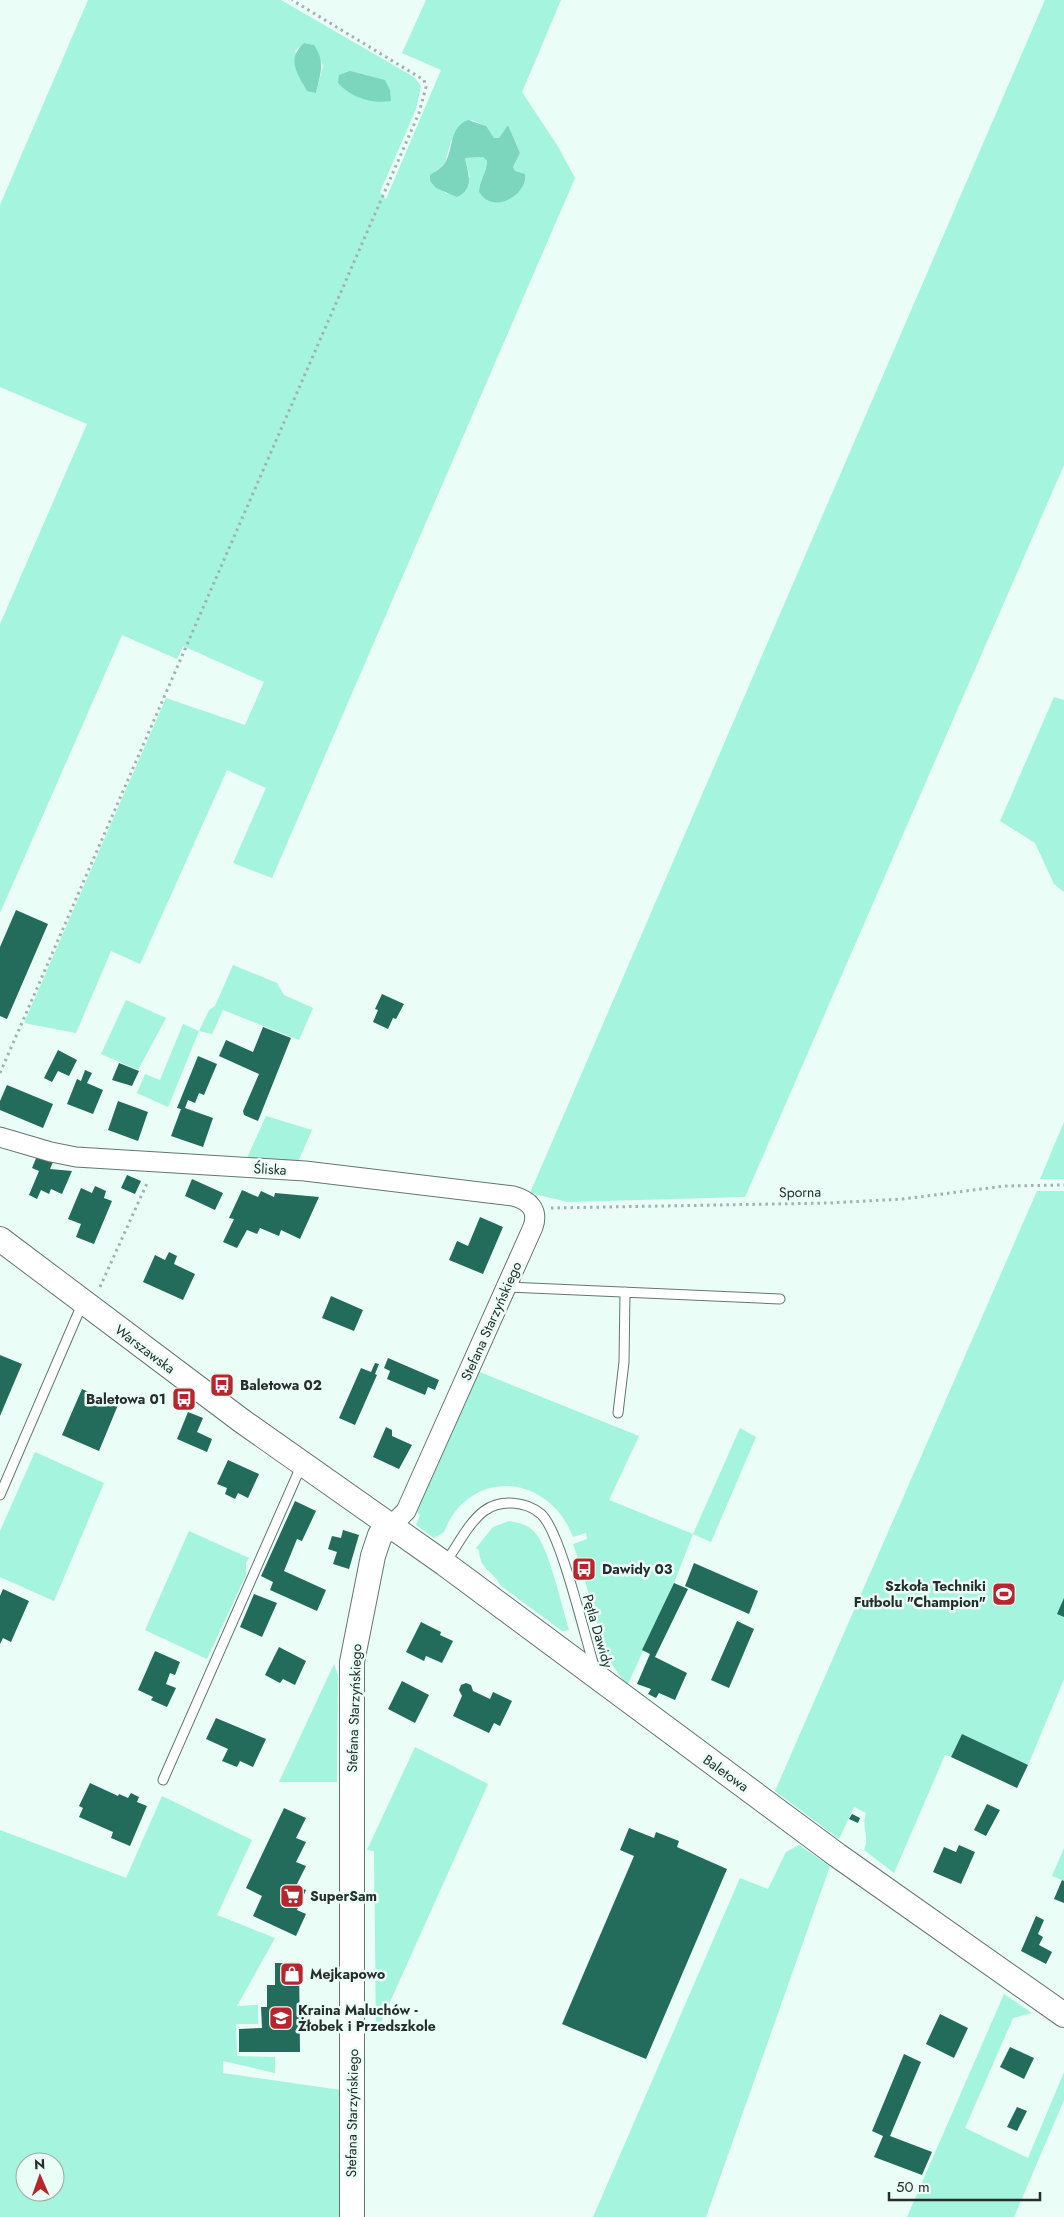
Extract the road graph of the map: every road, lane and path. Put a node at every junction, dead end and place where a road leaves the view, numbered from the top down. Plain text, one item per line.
1 (292, 0) edge
2 (0, 1072) edge
3 (0, 1138) edge
4 (157, 1163) junction
5 (1064, 1185) edge
6 (535, 1211) junction
7 (0, 1239) edge
8 (506, 1287) junction
9 (625, 1292) junction
10 (780, 1299) dead end
11 (87, 1305) junction
12 (618, 1413) dead end
13 (302, 1464) junction
14 (0, 1495) edge
15 (390, 1526) junction
16 (445, 1564) junction
17 (598, 1679) junction
18 (163, 1780) dead end
19 (1064, 2015) edge
20 (352, 2217) edge

1 - 2 path
3 - 4 street, Śliska
4 - 6 street, Śliska
4 - 11 path
5 - 6 path, Sporna
6 - 8 street, Stefana Starzyńskiego
7 - 11 street, Warszawska
8 - 9 lane
8 - 15 street, Stefana Starzyńskiego
9 - 10 lane
9 - 12 lane
11 - 13 street, Warszawska
11 - 14 lane
13 - 15 street, Warszawska
13 - 18 lane
15 - 16 street, Baletowa
15 - 20 street, Stefana Starzyńskiego
16 - 17 street, Baletowa
16 - 17 lane, Pętla Dawidy
17 - 19 street, Baletowa

